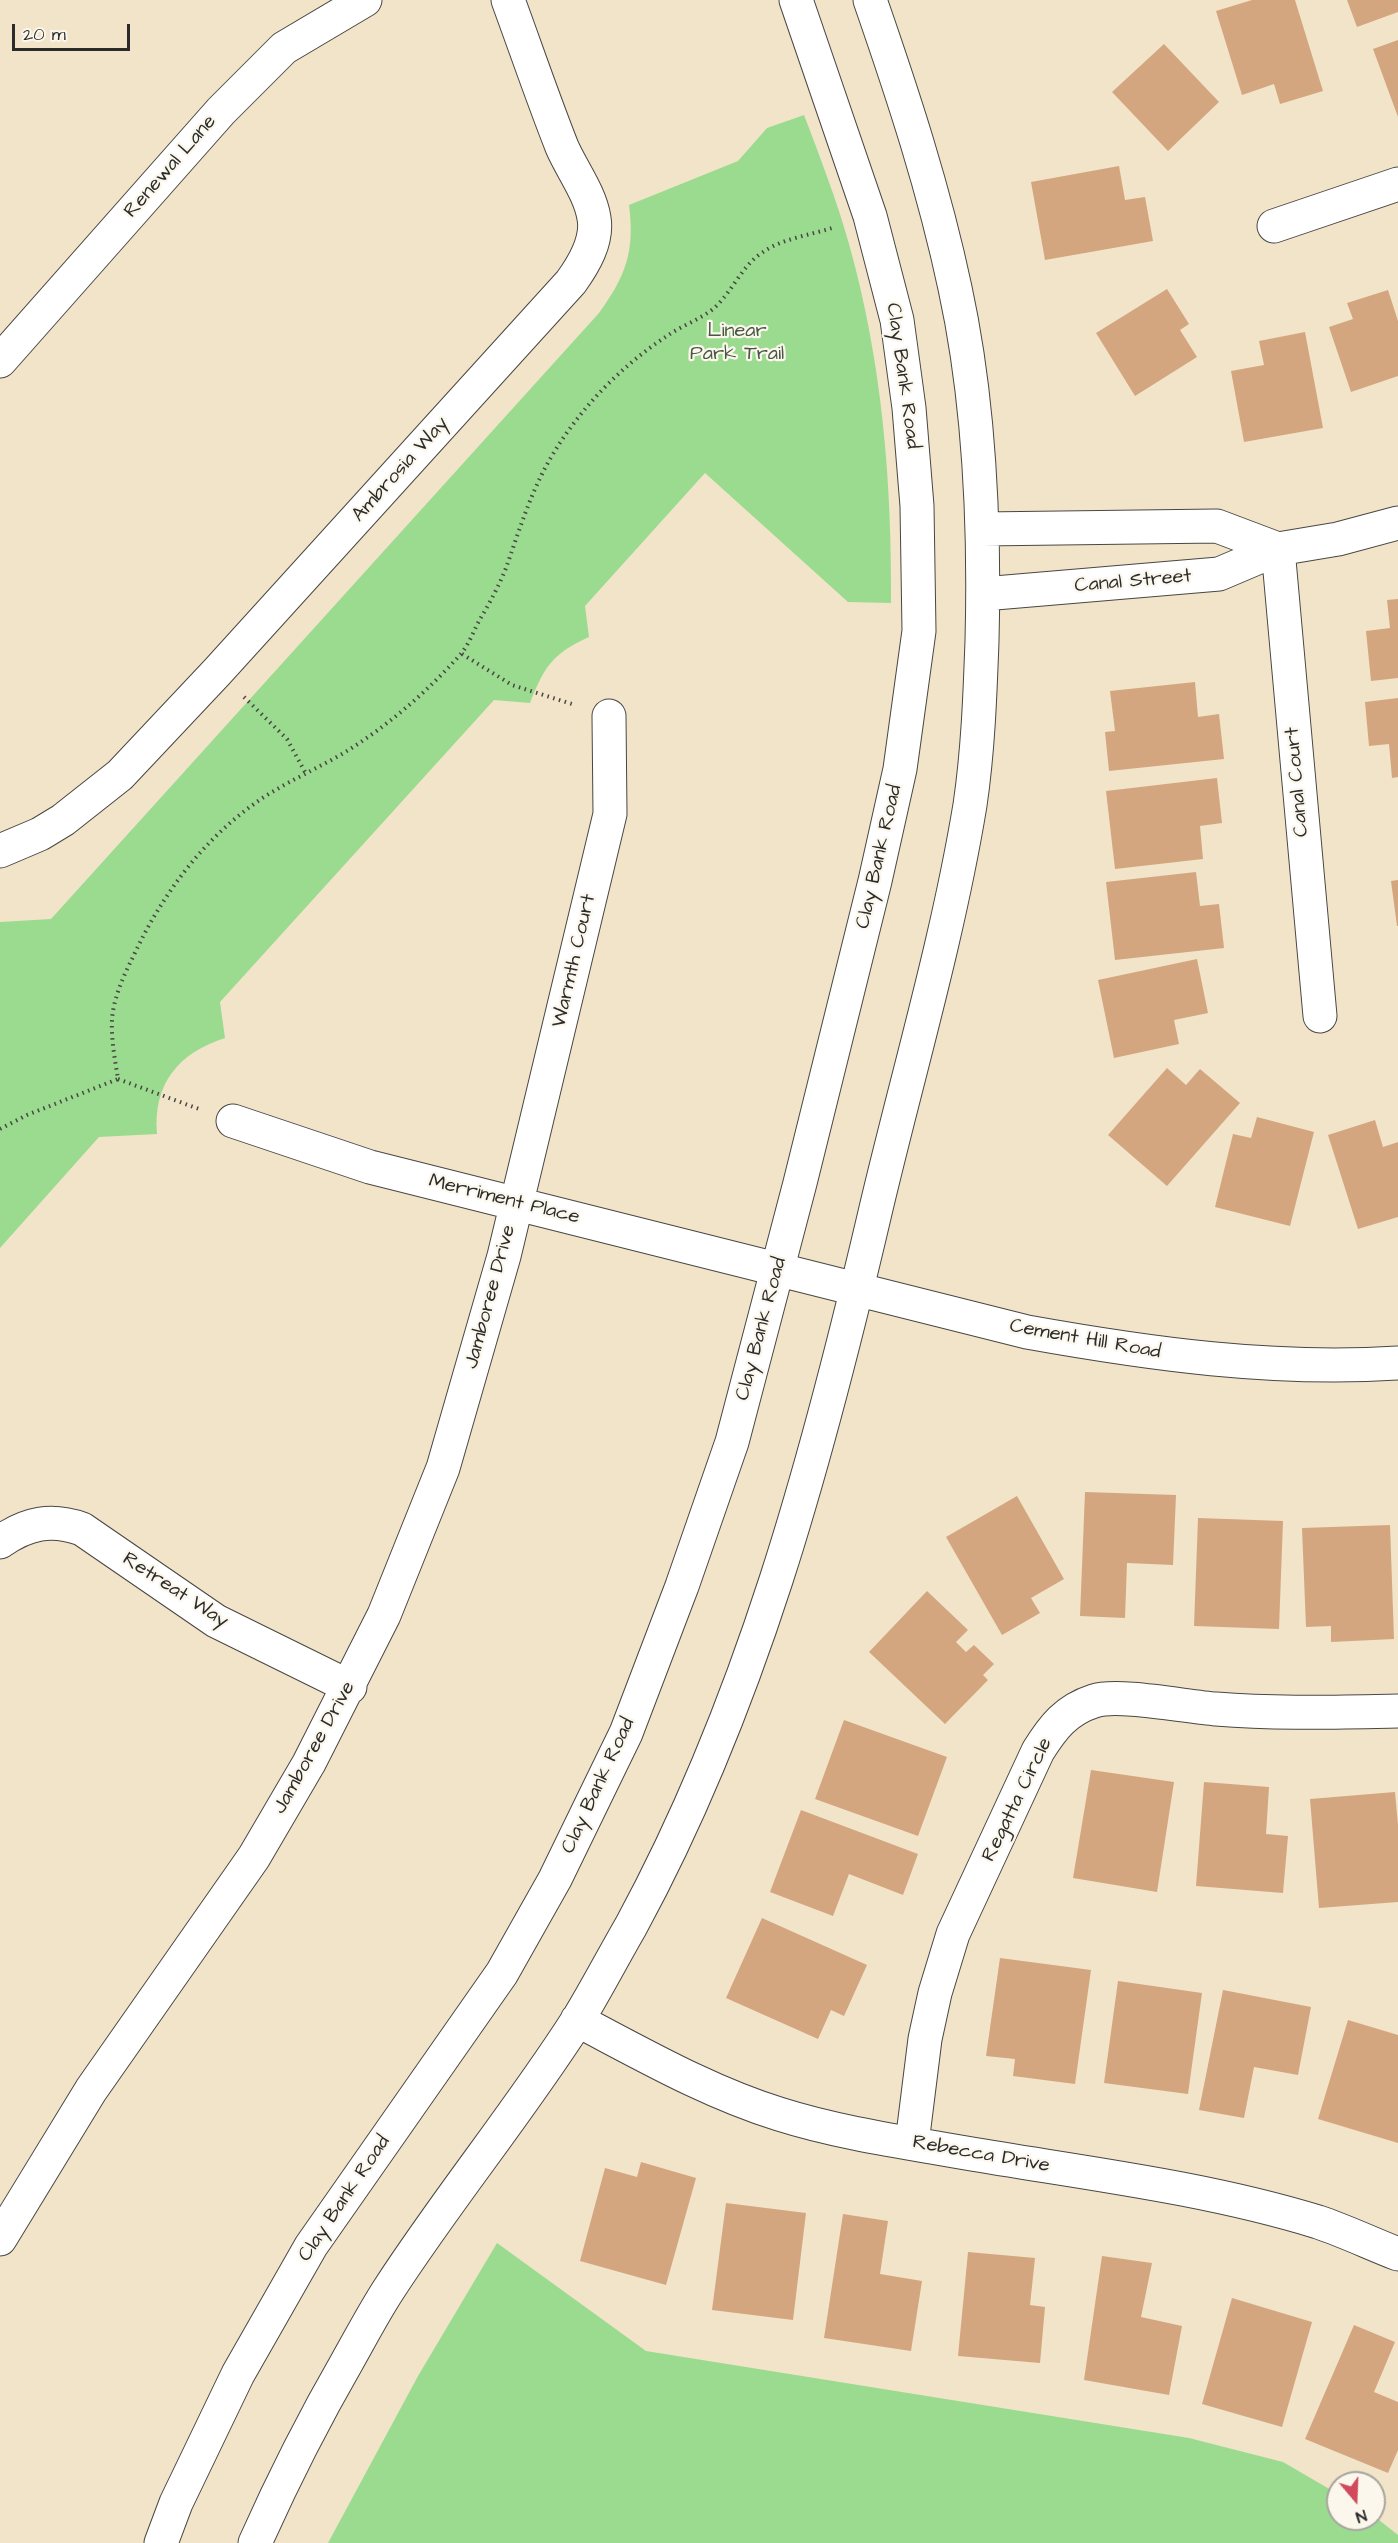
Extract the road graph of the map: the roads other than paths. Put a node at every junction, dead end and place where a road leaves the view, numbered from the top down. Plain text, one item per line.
1 (365, 0) edge
2 (508, 0) edge
3 (796, 0) edge
4 (870, 0) edge
5 (1398, 184) edge
6 (1274, 226) dead end
7 (0, 361) edge
8 (1398, 523) edge
9 (982, 530) junction
10 (1278, 549) junction
11 (983, 594) junction
12 (609, 716) road end
13 (0, 851) edge
14 (1320, 1016) dead end
15 (233, 1121) road end
16 (517, 1203) junction
17 (778, 1270) junction
18 (857, 1290) junction
19 (1398, 1363) edge
20 (0, 1542) edge
21 (350, 1687) junction
22 (1398, 1711) edge
23 (577, 2020) junction
24 (912, 2143) junction
25 (0, 2239) edge
26 (1398, 2254) edge
27 (161, 2543) edge
28 (255, 2543) edge

1 - 7 street, Renewal Lane
2 - 13 street, Ambrosia Way
3 - 17 street, Clay Bank Road
4 - 9 street
5 - 6 street
8 - 10 street, Canal Street
9 - 10 street
9 - 11 street
10 - 11 street, Canal Street
10 - 14 street, Canal Court
11 - 18 street
12 - 16 street, Warmth Court
15 - 16 street, Merriment Place
16 - 17 street, Merriment Place
16 - 21 street, Jamboree Drive
17 - 18 street, Cement Hill Road
17 - 27 street, Clay Bank Road
18 - 19 street, Cement Hill Road
18 - 23 street
20 - 21 street, Retreat Way
21 - 25 street, Jamboree Drive
22 - 24 street, Regatta Circle
23 - 24 street, Rebecca Drive
23 - 28 street
24 - 26 street, Rebecca Drive

